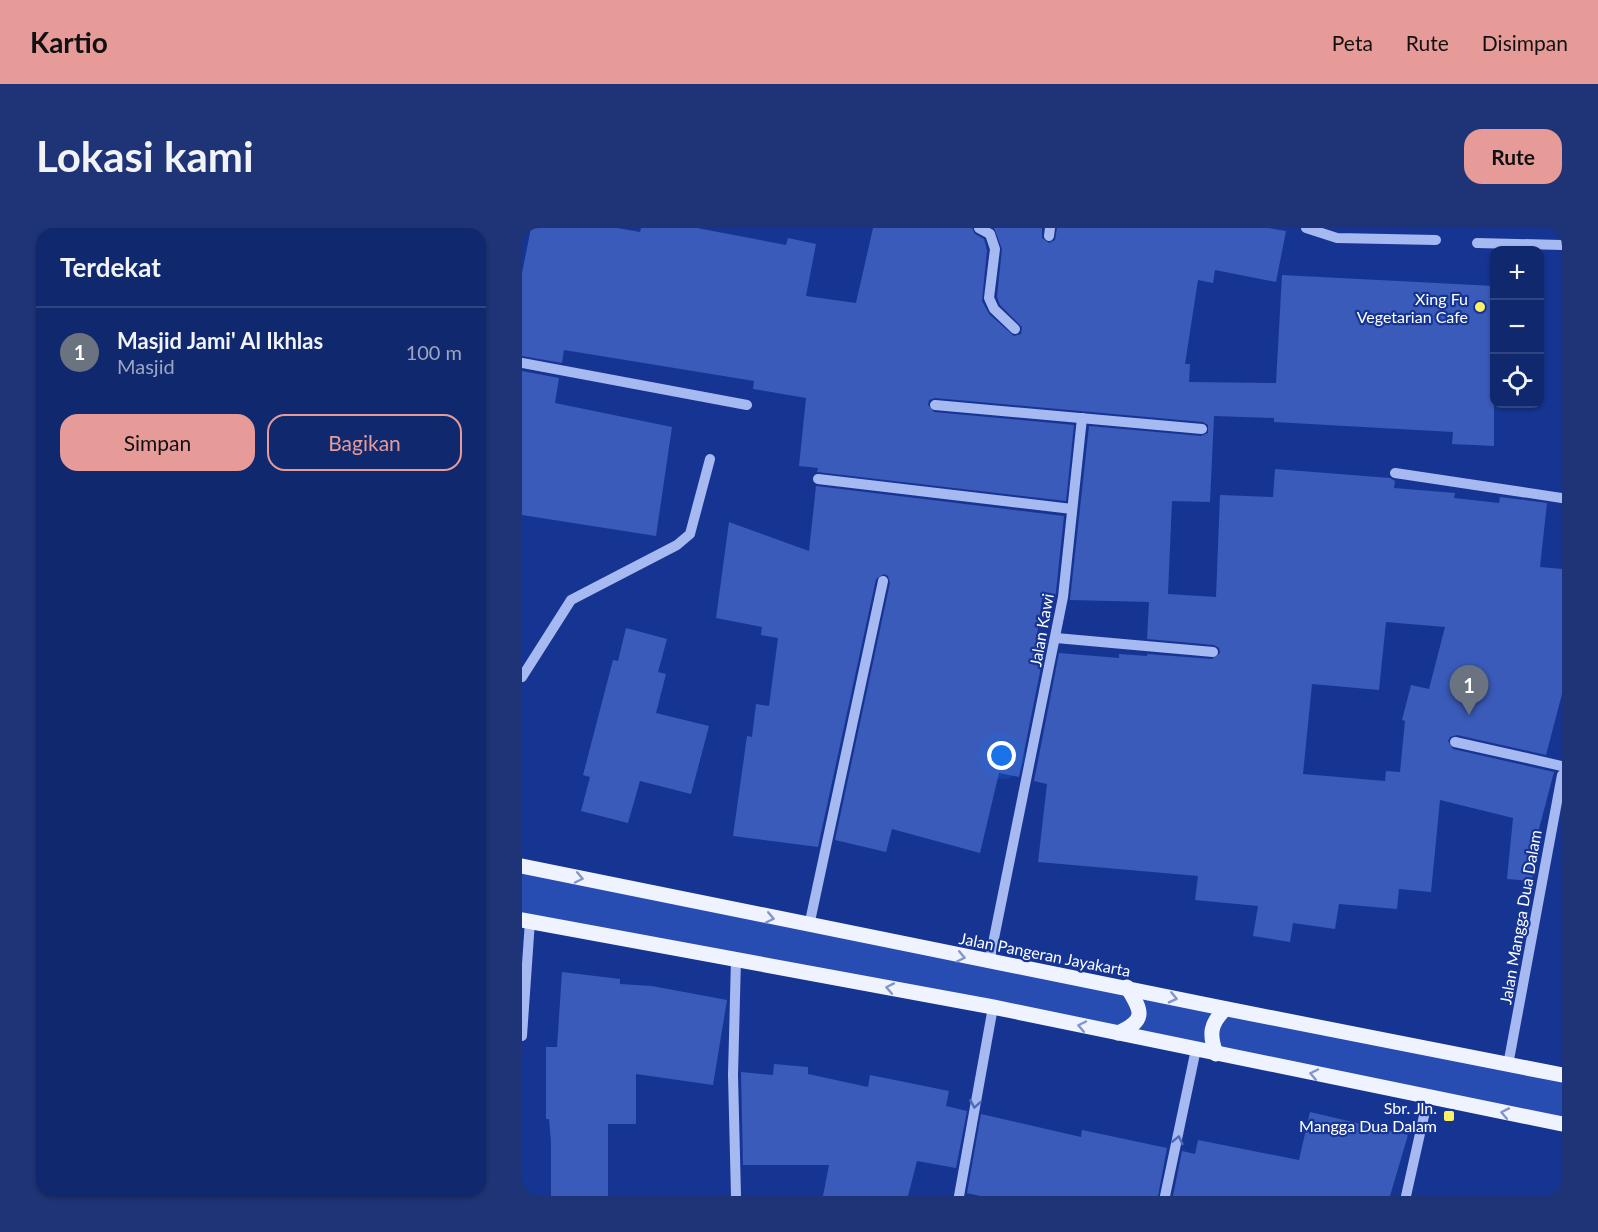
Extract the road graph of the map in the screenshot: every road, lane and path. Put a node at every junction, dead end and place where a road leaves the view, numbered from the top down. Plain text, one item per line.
1 (979, 228) edge
2 (1306, 228) edge
3 (1436, 240) dead end
4 (1477, 243) dead end
5 (1562, 245) edge
6 (1015, 329) dead end
7 (522, 363) edge
8 (747, 405) dead end
9 (935, 405) dead end
10 (1082, 418) junction
11 (1202, 429) dead end
12 (710, 459) dead end
13 (1395, 473) dead end
14 (818, 479) dead end
15 (1562, 498) edge
16 (1072, 509) junction
17 (883, 582) dead end
18 (1056, 638) junction
19 (1213, 652) dead end
20 (522, 676) edge
21 (1455, 742) dead end
22 (1562, 766) edge
23 (1562, 775) edge
24 (1558, 817) edge
25 (522, 866) edge
26 (526, 920) edge
27 (809, 926) junction
28 (736, 960) junction
29 (989, 963) junction
30 (1127, 987) junction
31 (993, 1007) junction
32 (1225, 1009) junction
33 (1118, 1033) junction
34 (522, 1036) edge
35 (1196, 1049) junction
36 (1216, 1054) junction
37 (1508, 1065) junction
38 (1562, 1076) edge
39 (1428, 1098) junction
40 (1562, 1124) edge
41 (736, 1196) edge
42 (959, 1196) edge
43 (1165, 1196) edge
44 (1406, 1196) edge

1 - 6 street
2 - 3 street
4 - 5 street
7 - 8 street
9 - 10 street
10 - 11 street
10 - 16 street, Jalan Kawi
12 - 20 street
13 - 15 street
14 - 16 street
16 - 18 street, Jalan Kawi
17 - 27 street
18 - 19 street
18 - 29 street, Jalan Kawi
21 - 22 street
23 - 24 street, Jalan Mangga Dua Dalam
24 - 37 street, Jalan Mangga Dua Dalam
25 -> 27 main road, Jalan Pangeran Jayakarta
26 - 28 main road
26 - 34 street
27 -> 29 main road, Jalan Pangeran Jayakarta
31 -> 28 main road
28 - 41 street
29 - 30 main road, Jalan Pangeran Jayakarta
30 -> 32 main road, Jalan Pangeran Jayakarta
30 - 33 main road
33 -> 31 main road
31 -> 42 street
32 - 36 main road
32 - 37 main road, Jalan Pangeran Jayakarta
33 - 35 main road
35 - 36 main road
43 -> 35 street
39 -> 36 main road
37 - 38 main road, Jalan Pangeran Jayakarta
40 -> 39 main road
39 - 44 street

